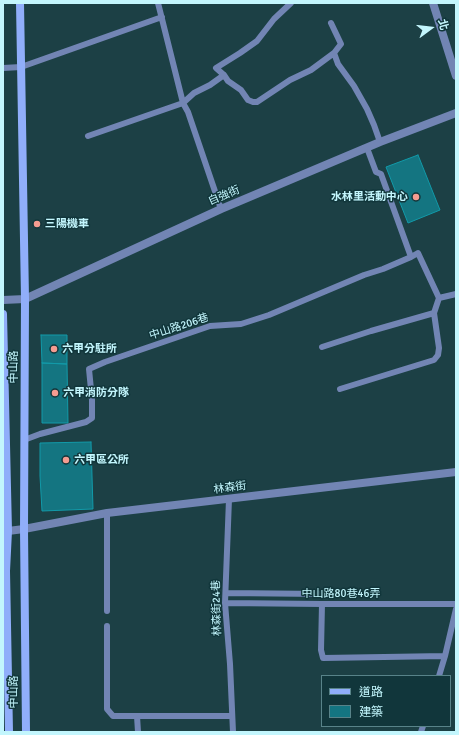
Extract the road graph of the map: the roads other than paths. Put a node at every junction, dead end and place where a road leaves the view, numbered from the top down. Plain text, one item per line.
1 (20, 3) edge
2 (158, 3) edge
3 (291, 3) edge
4 (433, 3) edge
5 (162, 17) junction
6 (331, 23) dead end
7 (334, 54) junction
8 (21, 67) junction
9 (3, 68) edge
10 (224, 75) junction
11 (456, 76) edge
12 (183, 102) junction
13 (456, 113) edge
14 (88, 136) dead end
15 (380, 142) junction
16 (367, 148) junction
17 (221, 209) junction
18 (411, 256) junction
19 (456, 294) edge
20 (439, 298) junction
21 (25, 299) junction
22 (3, 300) edge
23 (434, 313) junction
24 (3, 314) edge
25 (3, 324) edge
26 (322, 347) dead end
27 (4, 376) edge
28 (340, 389) dead end
29 (24, 440) junction
30 (456, 472) edge
31 (230, 499) junction
32 (107, 513) junction
33 (24, 529) junction
34 (8, 531) junction
35 (5, 571) edge
36 (226, 593) junction
37 (322, 594) dead end
38 (225, 603) junction
39 (322, 604) junction
40 (456, 604) edge
41 (456, 609) edge
42 (107, 612) dead end
43 (107, 626) dead end
44 (445, 656) junction
45 (438, 675) edge
46 (138, 716) junction
47 (232, 716) junction
48 (9, 732) edge
49 (26, 732) edge
50 (138, 732) edge
51 (233, 732) edge

1 - 8 main road, 中山路
2 - 5 lane
3 - 10 lane
4 - 11 street
5 - 8 lane
5 - 12 lane
6 - 7 lane
7 - 10 lane
7 - 15 lane
8 - 9 lane
8 - 21 main road, 中山路
10 - 12 lane
12 - 14 lane
12 - 17 lane
13 - 15 street, 自強街
15 - 16 street, 自強街
16 - 17 street, 自強街
16 - 18 lane
17 - 21 street, 自強街
18 - 20 lane
18 - 29 lane, 中山路206巷
19 - 20 lane
20 - 23 lane
21 - 22 street, 自強街
21 - 29 main road, 中山路
23 - 26 lane
23 - 28 lane
24 - 25 main road, 中山路
25 - 27 main road, 中山路
27 - 34 main road, 中山路
29 - 33 main road, 中山路
30 - 31 street, 林森街
31 - 32 street, 林森街
31 - 36 lane, 林森街24巷
32 - 33 street, 林森街
32 - 42 lane
33 - 34 street, 林森街
33 - 49 main road, 中山路
34 - 35 main road, 中山路
35 - 48 main road, 中山路
36 - 37 lane
36 - 38 lane, 林森街24巷
38 - 39 lane, 中山路80巷46弄
38 - 47 lane, 林森街24巷
39 - 40 lane, 中山路80巷46弄
39 - 44 lane
41 - 44 lane
43 - 46 lane
44 - 45 lane
46 - 47 lane
46 - 50 lane
47 - 51 lane, 林森街24巷

